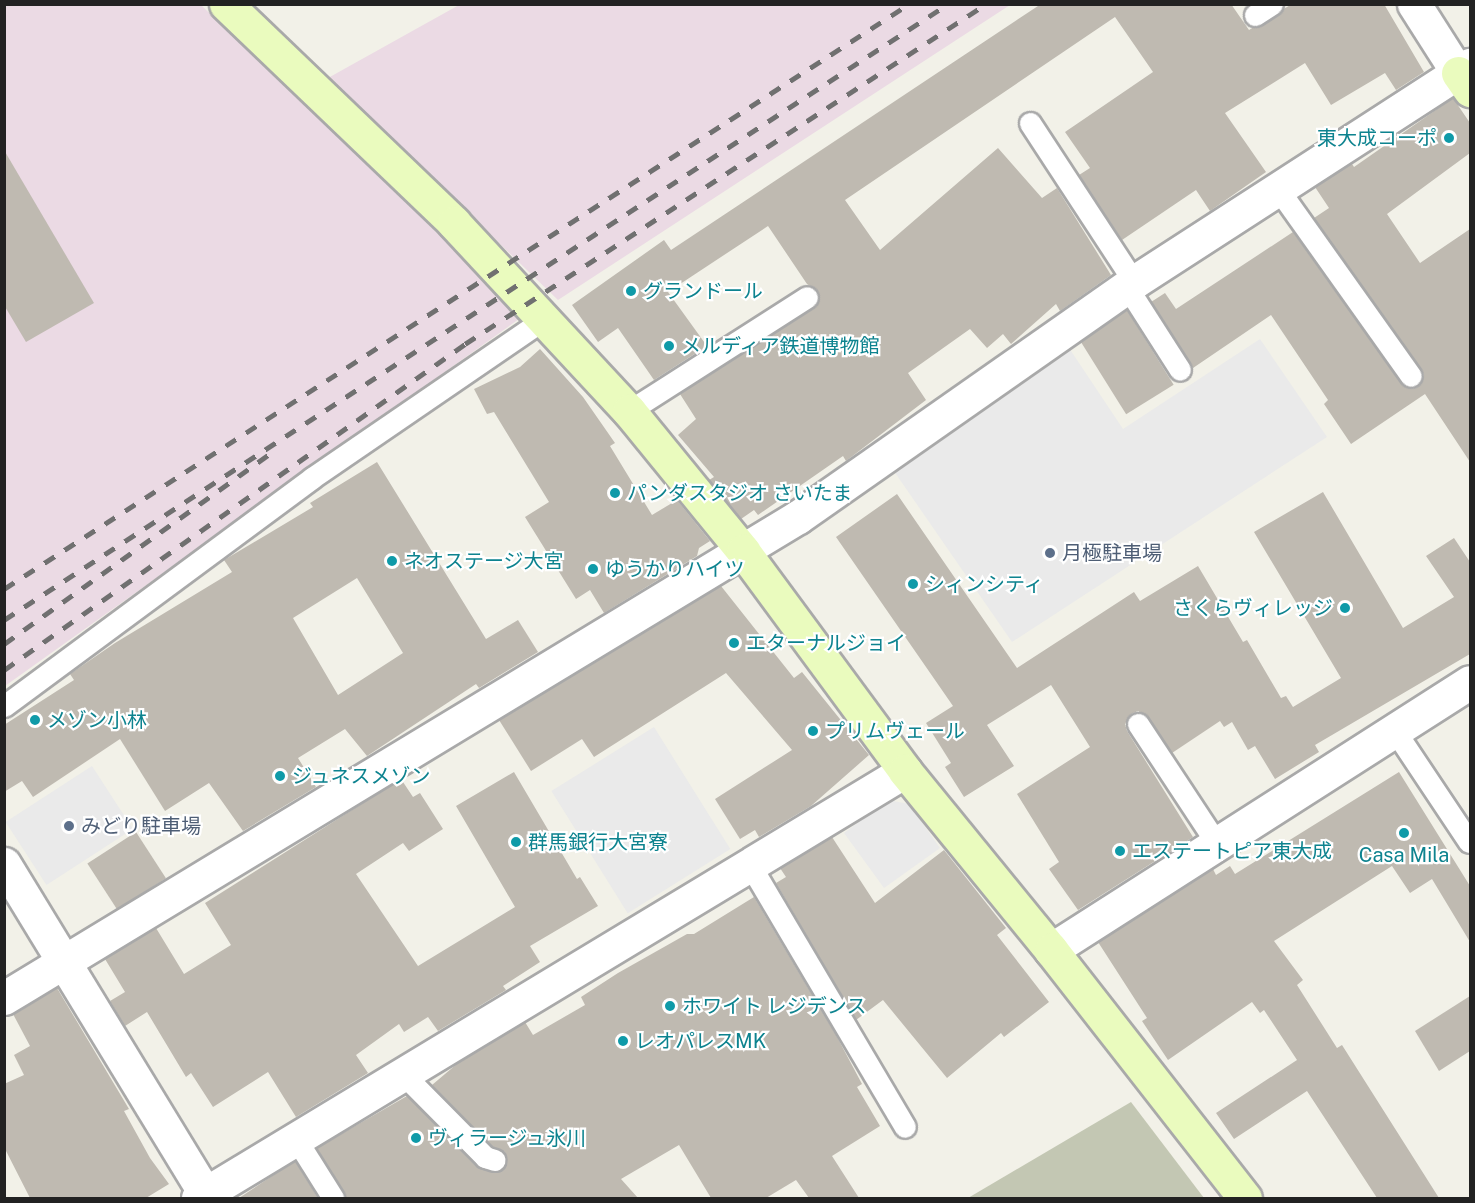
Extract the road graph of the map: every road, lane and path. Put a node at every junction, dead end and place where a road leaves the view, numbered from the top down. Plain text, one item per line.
1 (226, 4) edge
2 (1414, 4) edge
3 (1466, 76) edge
4 (1030, 123) dead end
5 (1278, 189) junction
6 (1130, 285) junction
7 (807, 297) dead end
8 (546, 318) junction
9 (1180, 370) dead end
10 (1411, 376) dead end
11 (629, 411) junction
12 (743, 551) junction
13 (1470, 682) edge
14 (4, 706) edge
15 (1138, 724) dead end
16 (1395, 731) junction
17 (905, 771) junction
18 (1469, 842) dead end
19 (1217, 844) junction
20 (4, 864) edge
21 (750, 865) junction
22 (1052, 950) junction
23 (63, 963) junction
24 (4, 998) edge
25 (403, 1074) junction
26 (905, 1127) dead end
27 (296, 1139) junction
28 (495, 1160) dead end
29 (204, 1197) edge
30 (333, 1198) edge
31 (1245, 1198) edge

1 - 8 street
2 - 3 street
3 - 5 street
4 - 6 lane
5 - 6 street
5 - 10 lane
6 - 9 lane
6 - 12 street
7 - 11 lane
8 - 11 street
8 - 14 lane
11 - 12 street
12 - 17 street
12 - 23 street
13 - 16 street
15 - 19 lane
16 - 18 lane
16 - 19 street
17 - 21 street
17 - 22 street
19 - 22 street
20 - 23 street
21 - 25 street
21 - 26 lane
22 - 31 street
23 - 24 street
23 - 29 street
25 - 27 street
25 - 28 lane
27 - 29 street
27 - 30 lane

